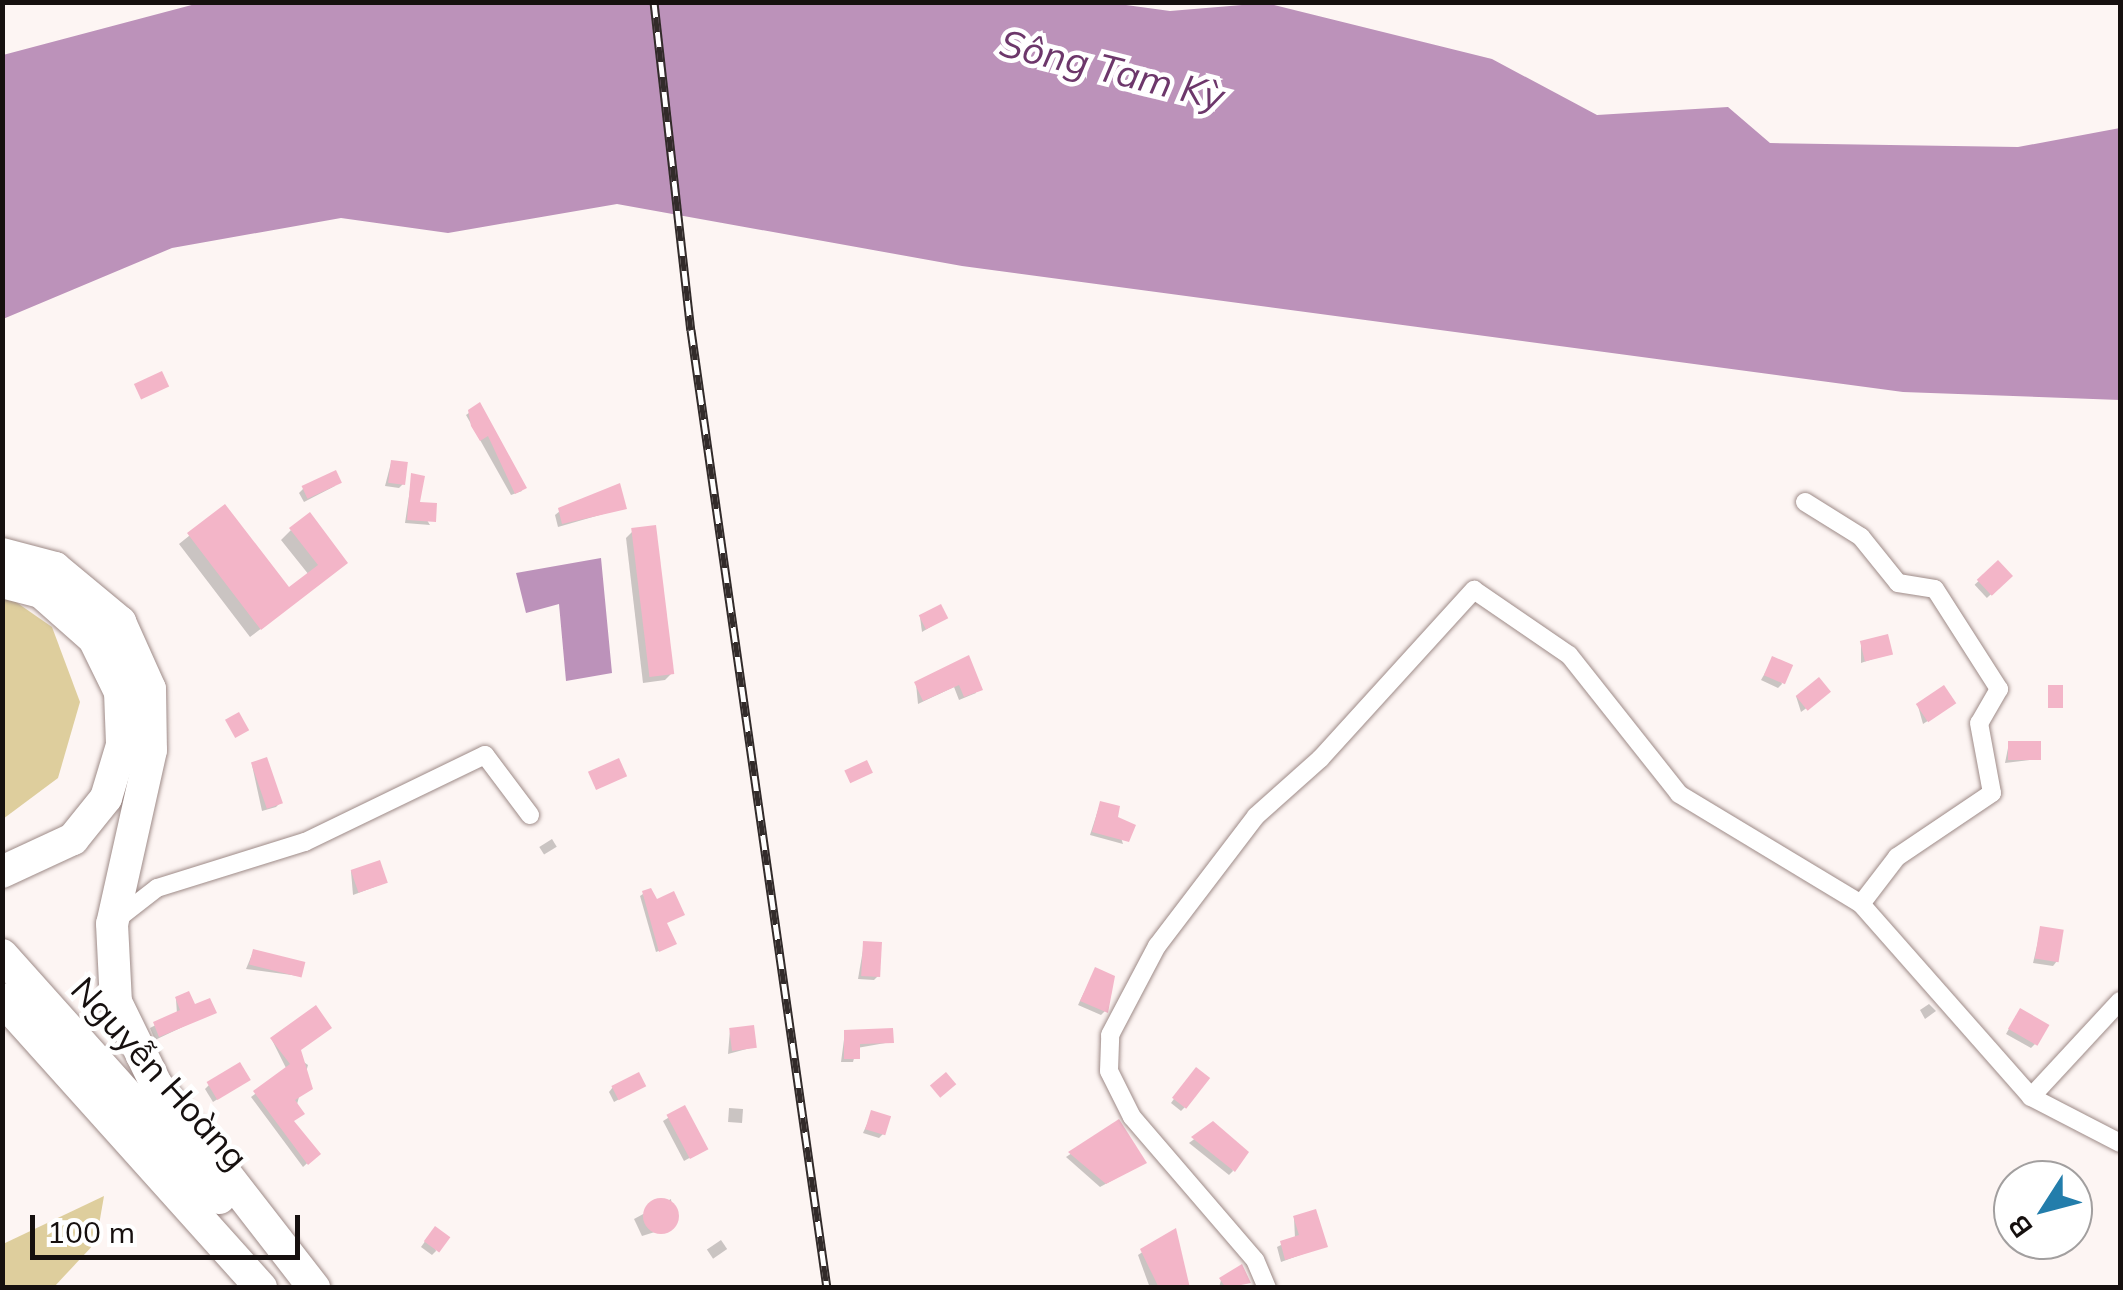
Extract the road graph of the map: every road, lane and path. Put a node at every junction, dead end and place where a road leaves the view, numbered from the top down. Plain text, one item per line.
1 (1805, 502) dead end
2 (2, 554) edge
3 (2, 582) edge
4 (530, 816) dead end
5 (2, 872) edge
6 (1861, 904) junction
7 (112, 924) junction
8 (2, 955) edge
9 (2, 999) edge
10 (2120, 1001) edge
11 (2031, 1097) junction
12 (2120, 1143) edge
13 (261, 1288) edge
14 (298, 1288) edge
15 (314, 1288) edge
16 (1267, 1288) edge

1 - 6 street
2 - 7 highway
3 - 5 highway
4 - 7 street
6 - 11 street
6 - 16 street
7 - 15 highway
8 - 14 highway, Nguyễn Hoàng
9 - 13 highway, Nguyễn Hoàng
10 - 11 street
11 - 12 street

